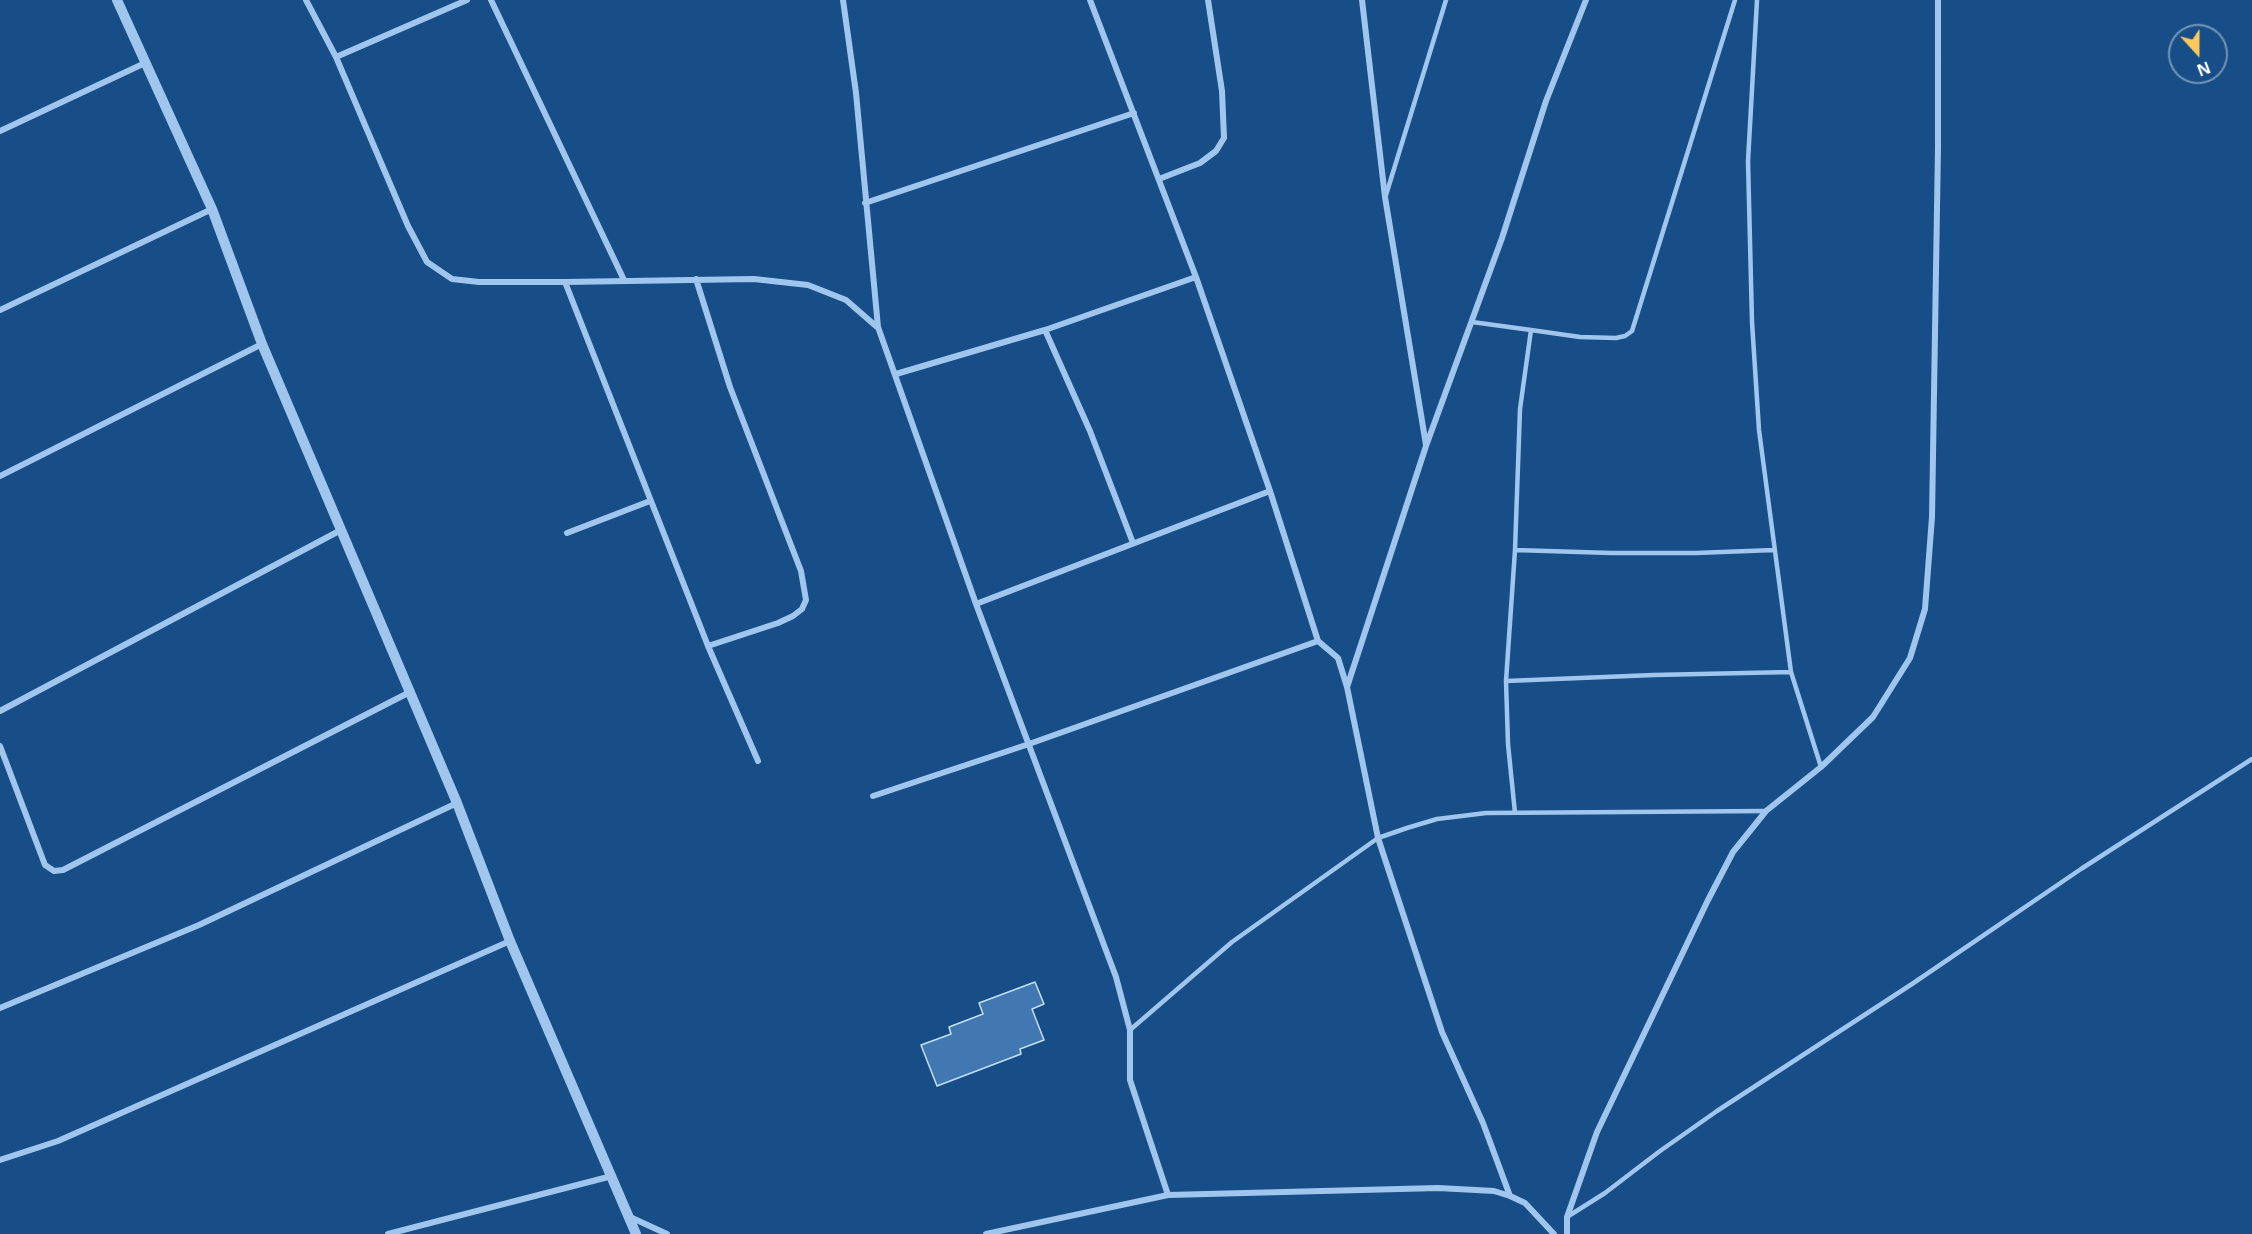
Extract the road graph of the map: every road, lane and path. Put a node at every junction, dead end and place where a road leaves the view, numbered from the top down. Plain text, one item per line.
1 (117, 0) edge
2 (306, 0) edge
3 (467, 0) edge
4 (491, 0) edge
5 (843, 0) edge
6 (1090, 0) edge
7 (1208, 0) edge
8 (1362, 0) edge
9 (1446, 0) edge
10 (1586, 0) edge
11 (1735, 0) edge
12 (1757, 0) edge
13 (1938, 0) edge
14 (336, 57) junction
15 (145, 63) junction
16 (1134, 114) junction
17 (0, 131) edge
18 (1159, 179) junction
19 (1385, 196) junction
20 (865, 203) junction
21 (212, 209) junction
22 (1196, 277) junction
23 (696, 279) junction
24 (624, 280) junction
25 (565, 282) junction
26 (0, 310) edge
27 (1472, 322) junction
28 (878, 327) junction
29 (1045, 330) junction
30 (1531, 330) junction
31 (262, 344) junction
32 (896, 374) junction
33 (1426, 446) junction
34 (0, 476) edge
35 (1270, 491) junction
36 (650, 501) junction
37 (342, 530) junction
38 (567, 534) dead end
39 (1133, 543) junction
40 (1515, 550) junction
41 (1774, 550) junction
42 (976, 604) junction
43 (1318, 641) junction
44 (708, 646) junction
45 (1791, 672) junction
46 (1506, 681) junction
47 (1347, 687) junction
48 (411, 692) junction
49 (0, 711) edge
50 (1029, 744) junction
51 (0, 746) edge
52 (2252, 759) edge
53 (758, 761) dead end
54 (1821, 767) junction
55 (873, 796) dead end
56 (457, 803) junction
57 (1766, 811) junction
58 (1515, 813) junction
59 (1378, 838) junction
60 (510, 941) junction
61 (0, 1008) edge
62 (1130, 1030) junction
63 (0, 1160) edge
64 (612, 1176) junction
65 (1168, 1195) junction
66 (1510, 1196) junction
67 (629, 1216) junction
68 (1567, 1217) junction
69 (388, 1234) edge
70 (636, 1234) edge
71 (667, 1234) edge
72 (986, 1234) edge
73 (1554, 1234) edge
74 (1567, 1234) edge

1 - 15 street
2 - 14 street
3 - 14 street
4 - 24 street
5 - 20 street
6 - 16 street
7 - 18 street
8 - 19 street
9 - 19 lane
10 - 27 street
11 - 30 lane
12 - 41 lane
13 - 54 street
14 - 25 street
15 - 17 street
15 - 21 street
16 - 18 street
16 - 20 street
18 - 22 street
19 - 33 street
20 - 28 street
21 - 26 street
21 - 31 street
22 - 29 street
22 - 35 street
23 - 24 street
23 - 28 street
23 - 44 street
24 - 25 street
25 - 36 street
27 - 30 lane
27 - 33 street
28 - 32 street
29 - 32 street
29 - 39 street
30 - 40 lane
31 - 34 street
31 - 37 street
32 - 42 street
33 - 47 street
35 - 39 street
35 - 43 street
36 - 38 street
36 - 44 street
37 - 48 street
37 - 49 street
39 - 42 street
40 - 41 lane
40 - 46 lane
41 - 45 lane
42 - 50 street
43 - 47 street
43 - 50 street
44 - 53 street
45 - 46 lane
45 - 54 lane
46 - 58 lane
47 - 59 street
48 - 51 street
48 - 56 street
50 - 55 street
50 - 62 street
52 - 68 lane
54 - 57 street
56 - 60 street
56 - 61 street
57 - 58 lane
57 - 68 street
58 - 59 lane
59 - 62 lane
59 - 66 street
60 - 63 street
60 - 64 street
62 - 65 street
64 - 67 street
64 - 69 street
65 - 66 street
65 - 72 street
66 - 73 street
67 - 70 street
67 - 71 street
68 - 74 street

